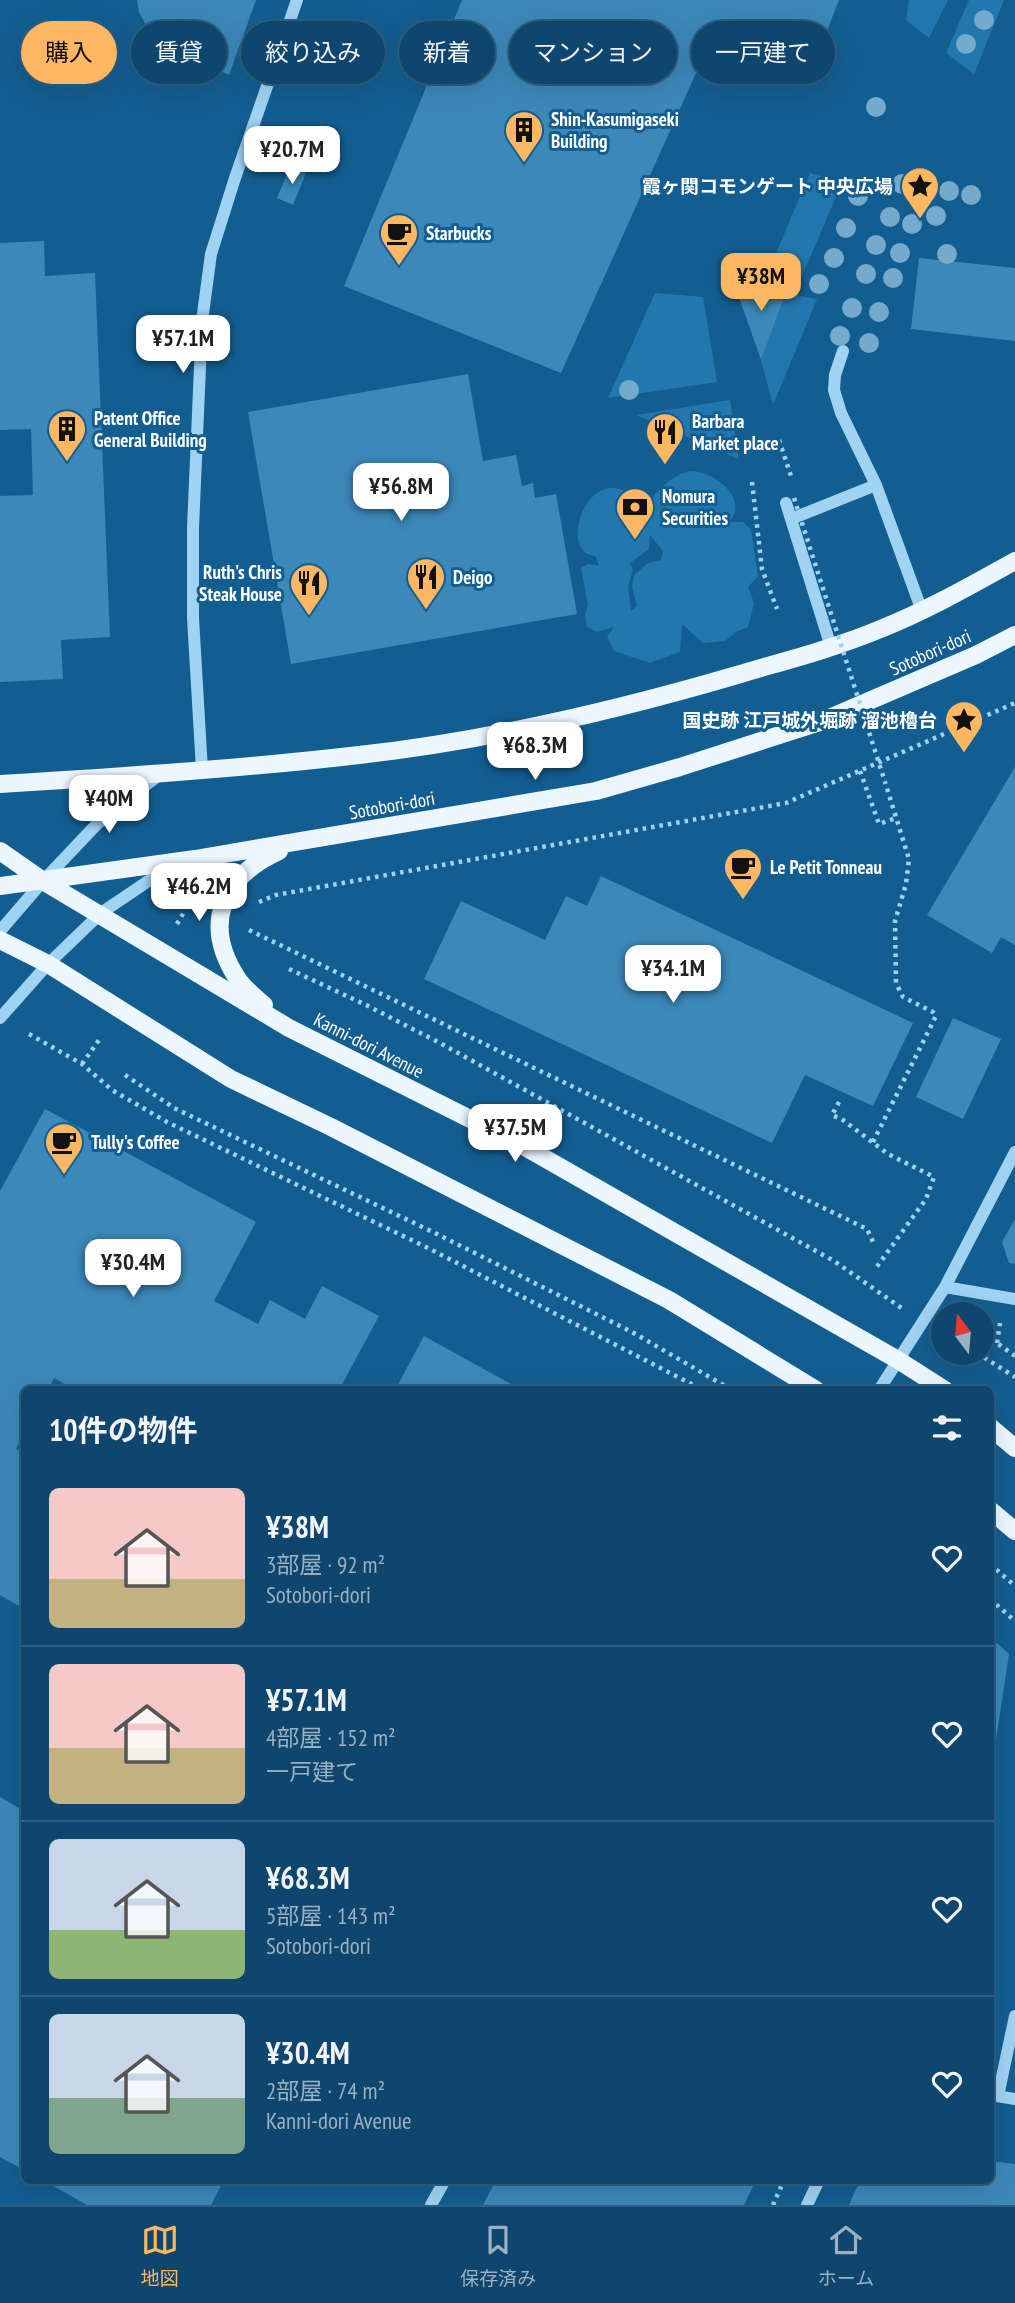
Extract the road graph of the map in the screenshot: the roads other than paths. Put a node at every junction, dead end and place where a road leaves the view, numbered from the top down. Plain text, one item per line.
1 (297, 0) edge
2 (843, 351) dead end
3 (876, 485) junction
4 (790, 501) road end
5 (791, 519) junction
6 (1015, 561) edge
7 (922, 611) junction
8 (1015, 635) edge
9 (831, 648) junction
10 (202, 770) junction
11 (160, 774) junction
12 (0, 784) edge
13 (301, 841) junction
14 (0, 851) edge
15 (175, 862) junction
16 (43, 881) junction
17 (0, 886) edge
18 (101, 913) junction
19 (0, 931) edge
20 (0, 940) edge
21 (48, 964) junction
22 (0, 1018) edge
23 (289, 1028) junction
24 (1015, 1152) edge
25 (941, 1293) junction
26 (1015, 1299) edge
27 (898, 1360) junction
28 (809, 1386) edge
29 (882, 1386) edge
30 (939, 1386) edge
31 (994, 1430) edge
32 (1015, 1448) edge
33 (994, 1513) edge
34 (1015, 1531) edge
35 (1015, 2016) edge
36 (994, 2096) edge
37 (1015, 2099) edge
38 (442, 2184) edge
39 (816, 2184) edge
40 (431, 2205) edge
41 (807, 2205) edge

1 - 10 street
2 - 3 street
3 - 5 street
3 - 7 street
4 - 5 street
5 - 9 street
6 - 7 main road, Sotobori-dori
7 - 9 main road, Sotobori-dori
8 - 13 main road, Sotobori-dori
9 - 10 main road, Sotobori-dori
10 - 11 main road, Sotobori-dori
11 - 12 main road, Sotobori-dori
11 - 16 street
13 - 15 main road, Sotobori-dori
13 - 23 main road
14 - 16 main road, Kanni-dori Avenue
15 - 16 main road, Sotobori-dori
15 - 18 street
16 - 17 main road, Sotobori-dori
16 - 18 main road, Kanni-dori Avenue
16 - 19 street
18 - 21 street
18 - 23 main road, Kanni-dori Avenue
20 - 21 main road
21 - 22 street
21 - 28 main road
23 - 27 main road, Kanni-dori Avenue
24 - 25 street
25 - 26 street
25 - 27 street
27 - 29 street
27 - 30 main road, Kanni-dori Avenue
31 - 32 main road
33 - 34 main road
35 - 36 street
36 - 37 street
38 - 40 street
39 - 41 street

